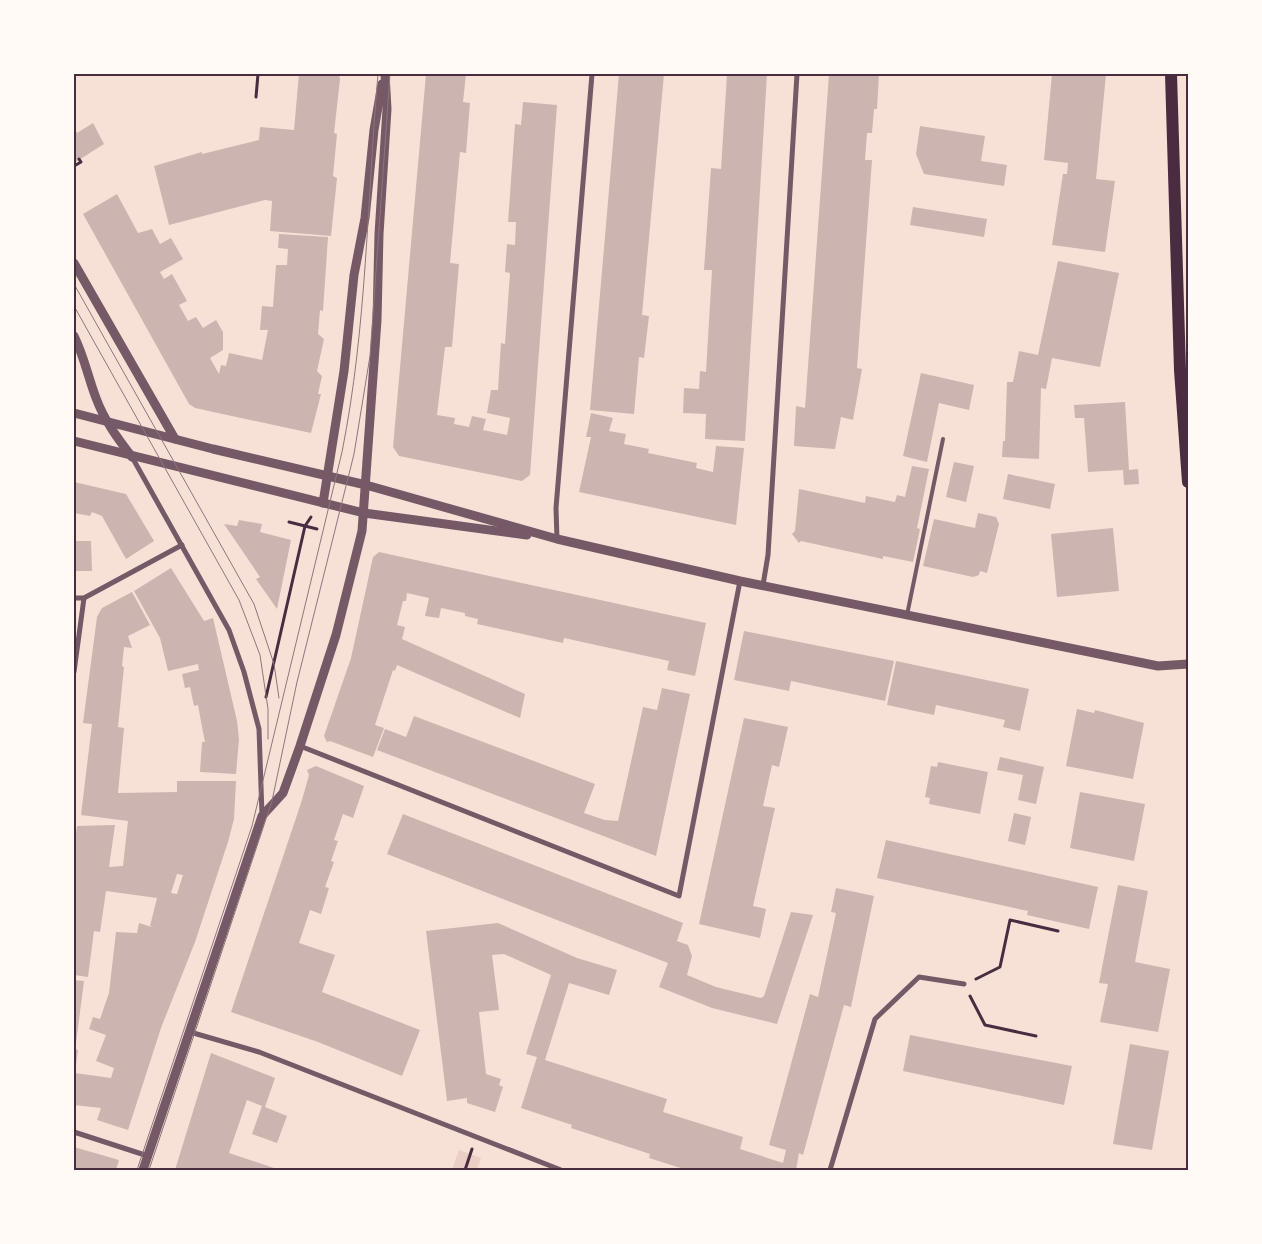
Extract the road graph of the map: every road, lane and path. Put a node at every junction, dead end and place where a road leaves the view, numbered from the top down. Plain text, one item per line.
1 (258, 74) edge
2 (384, 74) edge
3 (592, 74) edge
4 (796, 74) edge
5 (1171, 74) edge
6 (256, 97) dead end
7 (80, 159) dead end
8 (74, 166) edge
9 (74, 263) edge
10 (74, 336) edge
11 (74, 412) edge
12 (107, 420) junction
13 (176, 439) junction
14 (943, 439) dead end
15 (74, 441) edge
16 (132, 458) junction
17 (328, 476) junction
18 (1188, 482) edge
19 (366, 485) junction
20 (323, 503) junction
21 (364, 513) junction
22 (289, 522) dead end
23 (305, 526) junction
24 (317, 529) dead end
25 (557, 539) junction
26 (182, 545) junction
27 (740, 580) junction
28 (763, 586) junction
29 (74, 598) edge
30 (84, 598) junction
31 (908, 615) junction
32 (1188, 664) edge
33 (74, 672) edge
34 (259, 729) junction
35 (300, 746) junction
36 (262, 816) junction
37 (1058, 931) dead end
38 (964, 984) junction
39 (190, 1032) junction
40 (1036, 1036) dead end
41 (74, 1132) edge
42 (476, 1137) junction
43 (148, 1156) junction
44 (143, 1170) edge
45 (465, 1170) edge
46 (561, 1170) edge
47 (830, 1170) edge

1 - 6 path
2 - 17 street
2 - 19 street
3 - 25 street
4 - 28 street
5 - 18 main road
7 - 8 path
9 - 13 street
10 - 12 street
11 - 12 street
12 - 13 street
12 - 16 street
13 - 17 street
14 - 31 lane
15 - 16 street
16 - 20 street
16 - 26 street
17 - 19 street
17 - 20 street
19 - 21 street
19 - 25 street
20 - 21 street
20 - 23 path
21 - 25 street
21 - 35 street
22 - 23 path
23 - 24 path
23 - 34 path
25 - 27 street
26 - 30 street
26 - 34 street
27 - 28 street
27 - 35 street
28 - 31 street
29 - 30 street
30 - 33 street
31 - 32 street
34 - 36 street
35 - 36 street
36 - 39 street
37 - 38 path
38 - 40 path
38 - 47 street
39 - 42 street
39 - 43 street
41 - 43 street
42 - 45 path
42 - 46 street
43 - 44 street

